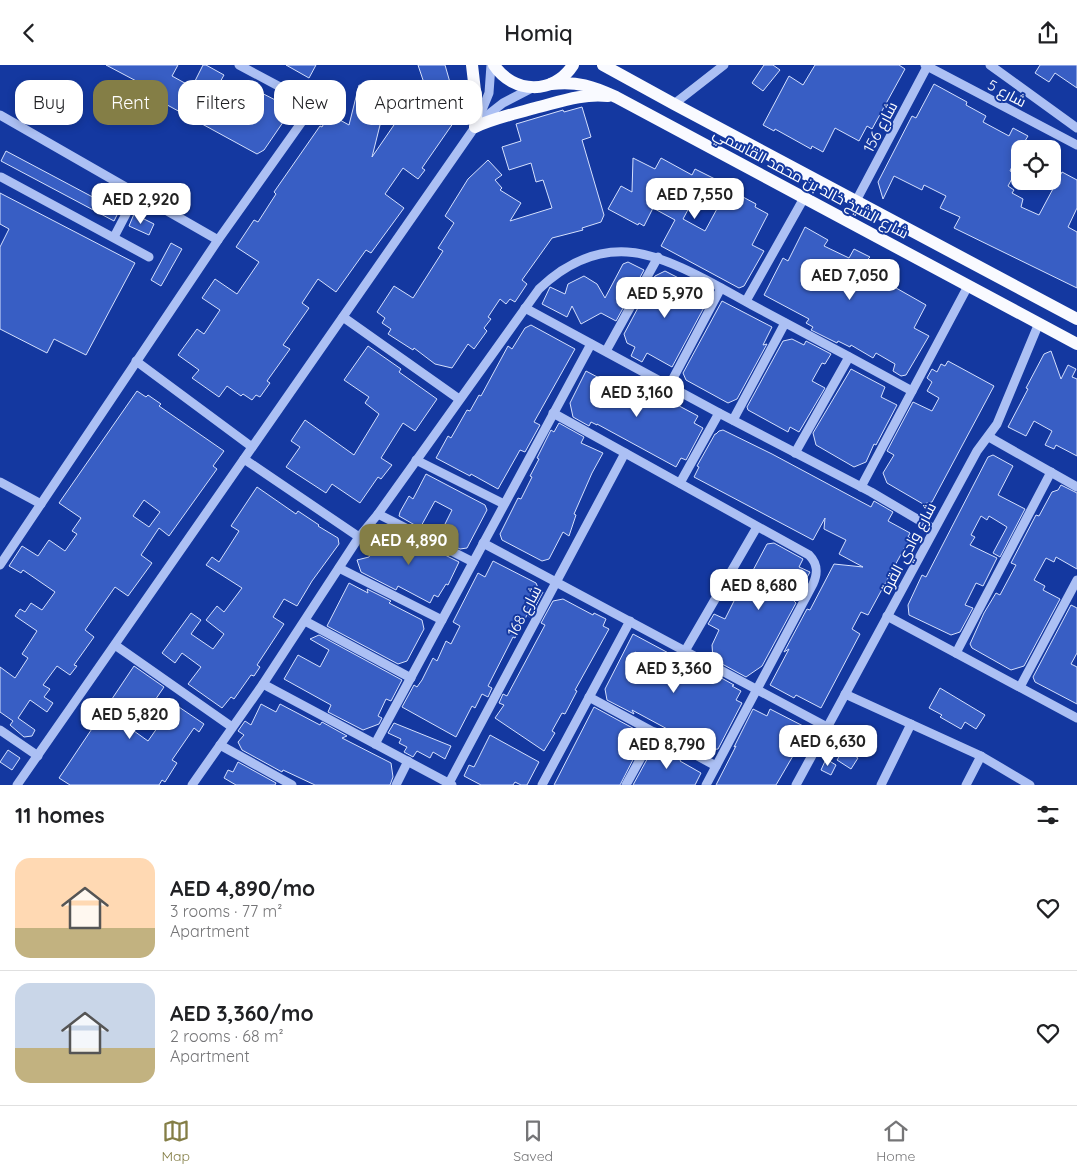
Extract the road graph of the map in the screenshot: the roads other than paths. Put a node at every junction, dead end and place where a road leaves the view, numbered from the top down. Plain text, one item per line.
1 (239, 65) edge
2 (472, 65) edge
3 (492, 65) edge
4 (573, 65) edge
5 (603, 65) edge
6 (622, 65) edge
7 (724, 65) edge
8 (926, 65) edge
9 (990, 65) edge
10 (635, 82) junction
11 (551, 84) junction
12 (533, 88) junction
13 (616, 97) junction
14 (674, 104) junction
15 (0, 115) edge
16 (475, 127) junction
17 (1077, 128) edge
18 (1077, 145) edge
19 (1, 177) dead end
20 (137, 193) junction
21 (804, 198) junction
22 (856, 201) junction
23 (114, 237) junction
24 (218, 240) junction
25 (149, 257) dead end
26 (658, 257) junction
27 (968, 285) junction
28 (721, 288) junction
29 (746, 301) junction
30 (525, 308) junction
31 (343, 317) junction
32 (1077, 319) edge
33 (785, 323) junction
34 (1039, 323) junction
35 (591, 343) junction
36 (1077, 344) edge
37 (606, 351) junction
38 (849, 357) junction
39 (136, 361) junction
40 (669, 386) junction
41 (912, 391) junction
42 (459, 399) junction
43 (553, 413) junction
44 (719, 413) junction
45 (733, 420) junction
46 (988, 437) junction
47 (252, 447) junction
48 (625, 453) junction
49 (795, 453) junction
50 (244, 459) junction
51 (416, 460) junction
52 (1051, 472) junction
53 (0, 482) edge
54 (680, 483) junction
55 (862, 487) junction
56 (1077, 487) edge
57 (41, 504) junction
58 (504, 504) junction
59 (378, 514) junction
60 (756, 527) junction
61 (934, 529) junction
62 (359, 537) junction
63 (483, 543) junction
64 (473, 562) junction
65 (0, 565) edge
66 (339, 567) junction
67 (1077, 580) edge
68 (556, 582) junction
69 (887, 616) junction
70 (442, 620) junction
71 (305, 621) junction
72 (630, 621) junction
73 (115, 645) junction
74 (685, 651) junction
75 (956, 653) junction
76 (411, 678) junction
77 (264, 684) junction
78 (1020, 687) junction
79 (758, 690) junction
80 (845, 694) junction
81 (589, 697) junction
82 (1077, 717) edge
83 (911, 724) junction
84 (232, 727) junction
85 (827, 727) junction
86 (0, 730) edge
87 (655, 732) junction
88 (375, 744) junction
89 (220, 745) junction
90 (38, 756) junction
91 (981, 756) junction
92 (408, 761) junction
93 (716, 766) junction
94 (451, 784) edge
95 (18, 785) edge
96 (192, 785) edge
97 (292, 785) edge
98 (396, 785) edge
99 (542, 785) edge
100 (626, 785) edge
101 (706, 785) edge
102 (796, 785) edge
103 (881, 785) edge
104 (966, 785) edge
105 (1030, 785) edge

1 - 24 street
2 - 16 main road
3 - 12 main road
3 - 16 street
4 - 11 main road
5 - 10 main road, شارع الشيخ خالد بن محمد القاسمي
6 - 10 main road
7 - 14 street
8 - 18 street, شارع 5
8 - 22 street, شارع 156
9 - 17 street
10 - 14 main road, شارع الشيخ خالد بن محمد القاسمي
11 - 12 main road
11 - 13 main road, شارع الشيخ خالد بن محمد القاسمي
12 - 16 street
13 - 16 main road
13 - 21 main road, شارع الشيخ خالد بن محمد القاسمي
14 - 22 main road, شارع الشيخ خالد بن محمد القاسمي
15 - 20 street
16 - 31 street
19 - 23 street
20 - 23 street
20 - 24 street
21 - 27 main road, شارع الشيخ خالد بن محمد القاسمي
21 - 29 street
22 - 32 main road, شارع الشيخ خالد بن محمد القاسمي
23 - 25 street
24 - 39 street
26 - 28 street
26 - 30 street
26 - 37 street
27 - 34 main road, شارع الشيخ خالد بن محمد القاسمي
27 - 41 street
28 - 29 street
28 - 40 street
29 - 33 street
30 - 35 street
30 - 42 street
31 - 42 street
31 - 47 street
33 - 38 street
33 - 45 street
34 - 36 main road, شارع الشيخ خالد بن محمد القاسمي
34 - 46 street, شارع وادي القرة
35 - 37 street
35 - 43 street
37 - 40 street
38 - 41 street
38 - 49 street
39 - 47 street
39 - 57 street
40 - 44 street
41 - 55 street
42 - 51 street
43 - 48 street
43 - 58 street
44 - 45 street
44 - 54 street
45 - 49 street
46 - 52 street
46 - 61 street, شارع وادي القرة
47 - 50 street
48 - 54 street
48 - 68 street, شارع 168
49 - 55 street
50 - 62 street
50 - 73 street
51 - 58 street
51 - 59 street
52 - 56 street
52 - 75 street
53 - 57 street
54 - 60 street
55 - 61 street
57 - 65 street
58 - 63 street
59 - 62 street
59 - 64 street
60 - 74 street
60 - 79 street
61 - 69 street, شارع وادي القرة
62 - 66 street
63 - 64 street
63 - 68 street
64 - 70 street
66 - 70 street
66 - 71 street
67 - 78 street
68 - 72 street
68 - 94 street, شارع 168
69 - 75 street
69 - 80 street, شارع وادي القرة
70 - 76 street
71 - 76 street
71 - 77 street
72 - 74 street
72 - 81 street
73 - 84 street
73 - 90 street
74 - 79 street
75 - 78 street
76 - 88 street
77 - 84 street
77 - 88 street
78 - 82 street
79 - 85 street
79 - 93 street
80 - 83 street
80 - 85 street, شارع وادي القرة
81 - 87 street
81 - 99 street
83 - 91 street
83 - 103 street
84 - 89 street
85 - 102 street, شارع وادي القرة
86 - 90 street
87 - 93 street
87 - 100 street
88 - 92 street
89 - 96 street
89 - 97 street
90 - 95 street
91 - 104 street
91 - 105 street
92 - 94 street
92 - 98 street
93 - 101 street

